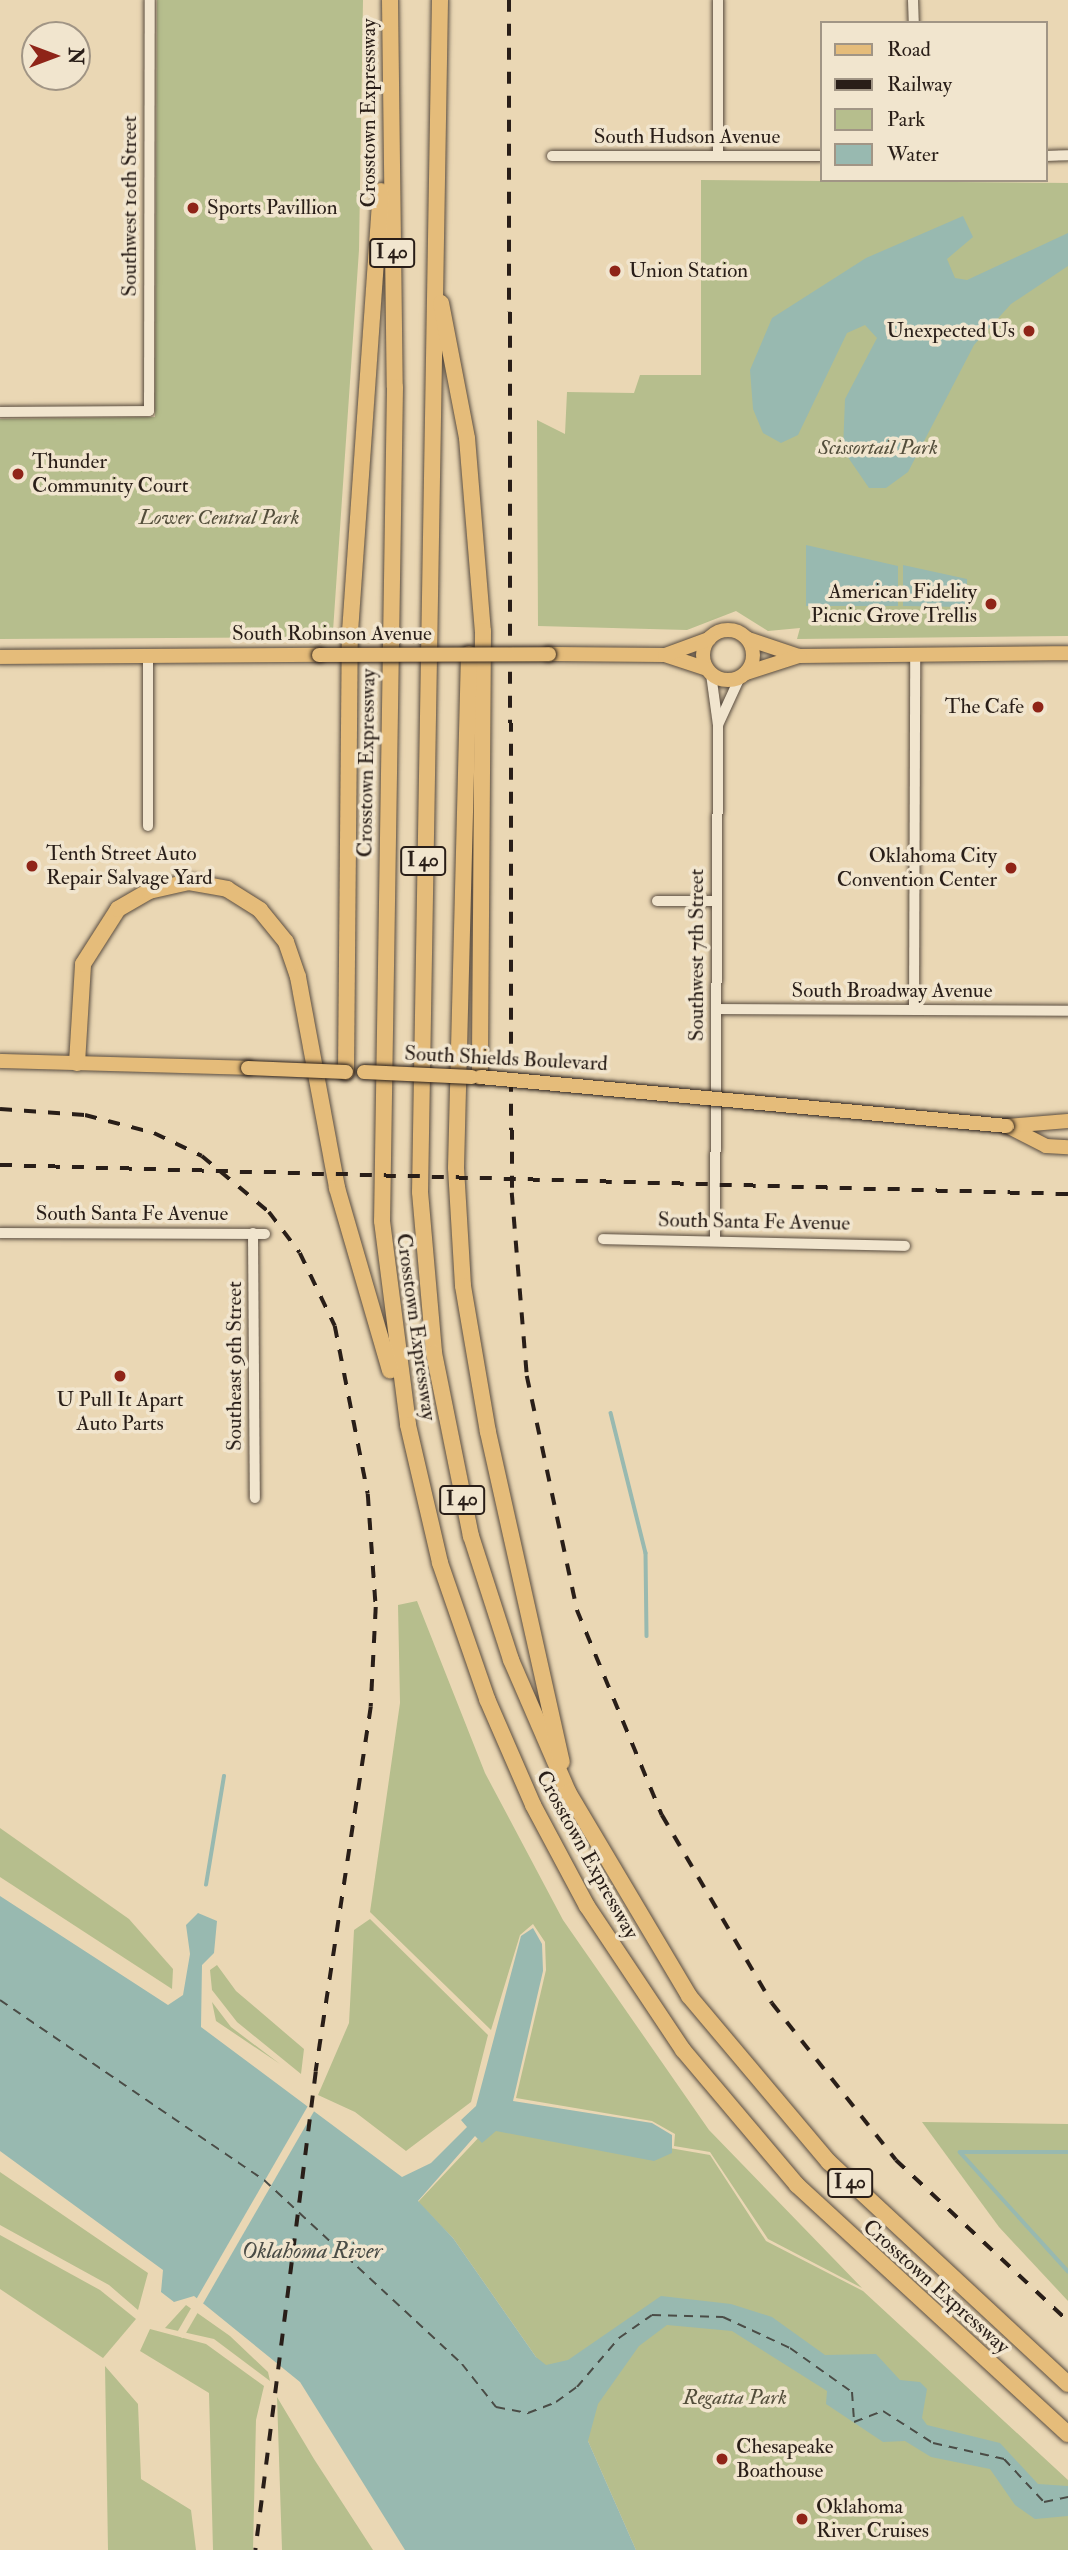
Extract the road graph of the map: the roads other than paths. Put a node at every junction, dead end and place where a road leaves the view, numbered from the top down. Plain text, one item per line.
1 (150, 0) edge
2 (390, 0) edge
3 (440, 0) edge
4 (718, 0) edge
5 (914, 0) edge
6 (914, 21) edge
7 (388, 118) junction
8 (1068, 155) edge
9 (552, 156) dead end
10 (718, 156) junction
11 (820, 156) edge
12 (1047, 156) edge
13 (435, 269) junction
14 (0, 412) edge
15 (709, 639) junction
16 (748, 639) junction
17 (915, 653) junction
18 (1068, 653) edge
19 (469, 654) junction
20 (665, 655) junction
21 (148, 656) junction
22 (799, 656) junction
23 (0, 657) edge
24 (709, 671) junction
25 (743, 675) junction
26 (718, 725) junction
27 (148, 826) dead end
28 (657, 901) dead end
29 (717, 901) junction
30 (716, 1009) junction
31 (914, 1010) junction
32 (1068, 1011) edge
33 (0, 1061) edge
34 (77, 1063) junction
35 (346, 1072) junction
36 (476, 1077) junction
37 (1068, 1121) edge
38 (1007, 1126) junction
39 (1068, 1147) edge
40 (0, 1233) edge
41 (259, 1234) joint
42 (715, 1238) junction
43 (603, 1239) dead end
44 (905, 1246) dead end
45 (408, 1425) junction
46 (254, 1498) dead end
47 (568, 1792) junction
48 (1068, 2384) edge
49 (1068, 2434) edge

1 - 14 street, Southwest 10th Street
2 - 7 highway, Crosstown Expressway / I 40
3 - 13 highway, Crosstown Expressway / I 40
4 - 10 street
5 - 6 street
7 - 35 highway
7 - 45 highway, Crosstown Expressway / I 40
8 - 12 street
9 - 10 street, South Hudson Avenue
10 - 11 street, South Hudson Avenue
13 - 36 highway
13 - 47 highway, Crosstown Expressway / I 40
15 - 16 main road
15 - 20 main road, South Robinson Avenue
15 - 24 main road
16 - 22 main road
16 - 25 main road
17 - 18 main road
17 - 22 main road
17 - 31 street
19 - 20 main road, South Robinson Avenue, bridge
19 - 21 main road, South Robinson Avenue, bridge
19 - 47 highway
20 - 24 main road, South Robinson Avenue
21 - 23 main road, South Robinson Avenue
21 - 27 street
22 - 25 main road
24 - 25 main road
24 - 26 street
25 - 26 street, Southwest 7th Street
26 - 29 street, Southwest 7th Street
28 - 29 street
29 - 30 street, Southwest 7th Street
30 - 31 street, South Broadway Avenue
30 - 42 street, Southwest 7th Street
31 - 32 street, South Broadway Avenue
33 - 34 main road, South Shields Boulevard
34 - 35 main road, South Shields Boulevard, bridge
34 - 45 highway
35 - 36 main road, South Shields Boulevard, bridge
36 - 38 main road, South Shields Boulevard, bridge
37 - 38 main road, South Shields Boulevard
38 - 39 main road, South Shields Boulevard
40 - 41 street, South Santa Fe Avenue
41 - 46 street, Southeast 9th Street
42 - 43 street, South Santa Fe Avenue
42 - 44 street, South Santa Fe Avenue
45 - 49 highway, Crosstown Expressway / I 40
47 - 48 highway, Crosstown Expressway / I 40

